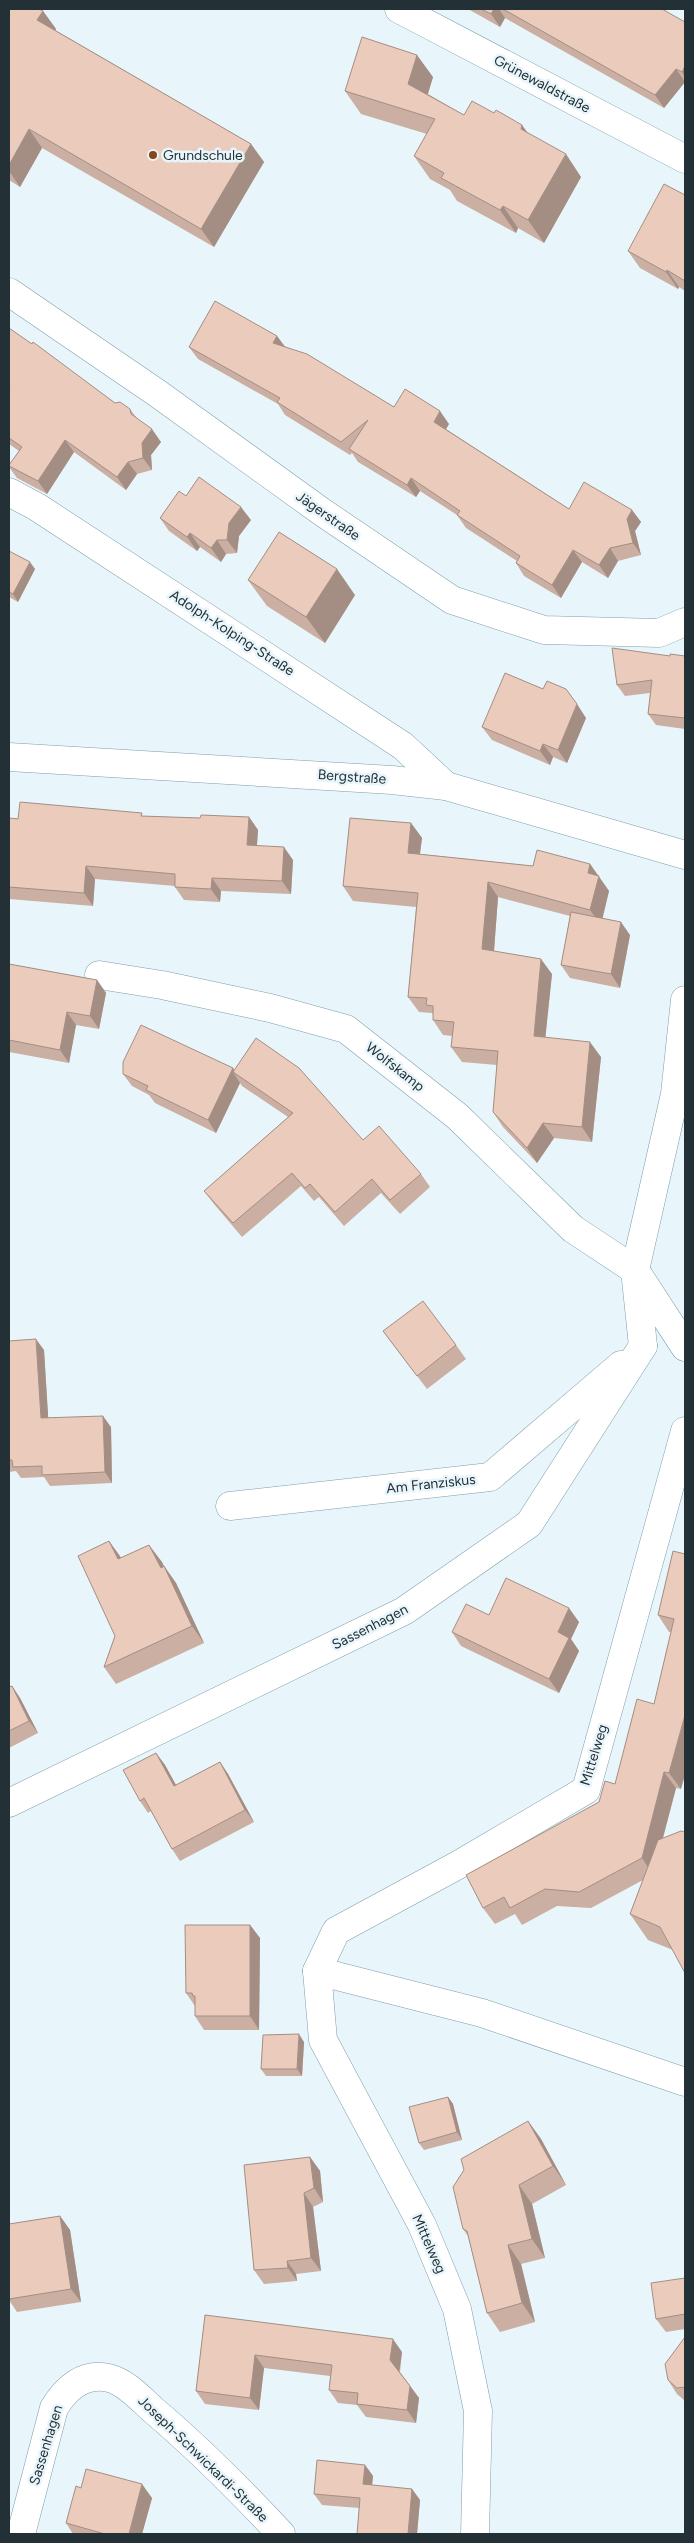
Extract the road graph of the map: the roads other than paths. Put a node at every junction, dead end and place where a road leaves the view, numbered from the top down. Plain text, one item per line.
1 (399, 9) edge
2 (685, 160) edge
3 (9, 292) edge
4 (9, 492) edge
5 (685, 622) edge
6 (9, 757) edge
7 (446, 786) junction
8 (685, 855) edge
9 (99, 976) dead end
10 (685, 1000) edge
11 (636, 1270) junction
12 (644, 1346) junction
13 (685, 1348) edge
14 (685, 1431) edge
15 (230, 1506) dead end
16 (9, 1803) edge
17 (317, 1971) junction
18 (685, 2082) edge
19 (96, 2376) joint
20 (9, 2507) edge
21 (20, 2534) edge
22 (281, 2534) edge
23 (475, 2534) edge

1 - 2 street, Grünewaldstraße
3 - 5 street, Jägerstraße
4 - 7 street, Adolph-Kolping-Straße
6 - 7 street, Bergstraße
7 - 8 street, Bergstraße
9 - 11 street, Wolfskamp
10 - 11 street
11 - 12 street
11 - 13 street
12 - 15 street, Am Franziskus
12 - 16 street, Sassenhagen
14 - 17 street, Mittelweg
17 - 18 street
17 - 23 street, Mittelweg
19 - 21 street, Sassenhagen
19 - 22 street, Joseph-Schwickardi-Straße
20 - 21 street, Sassenhagen

